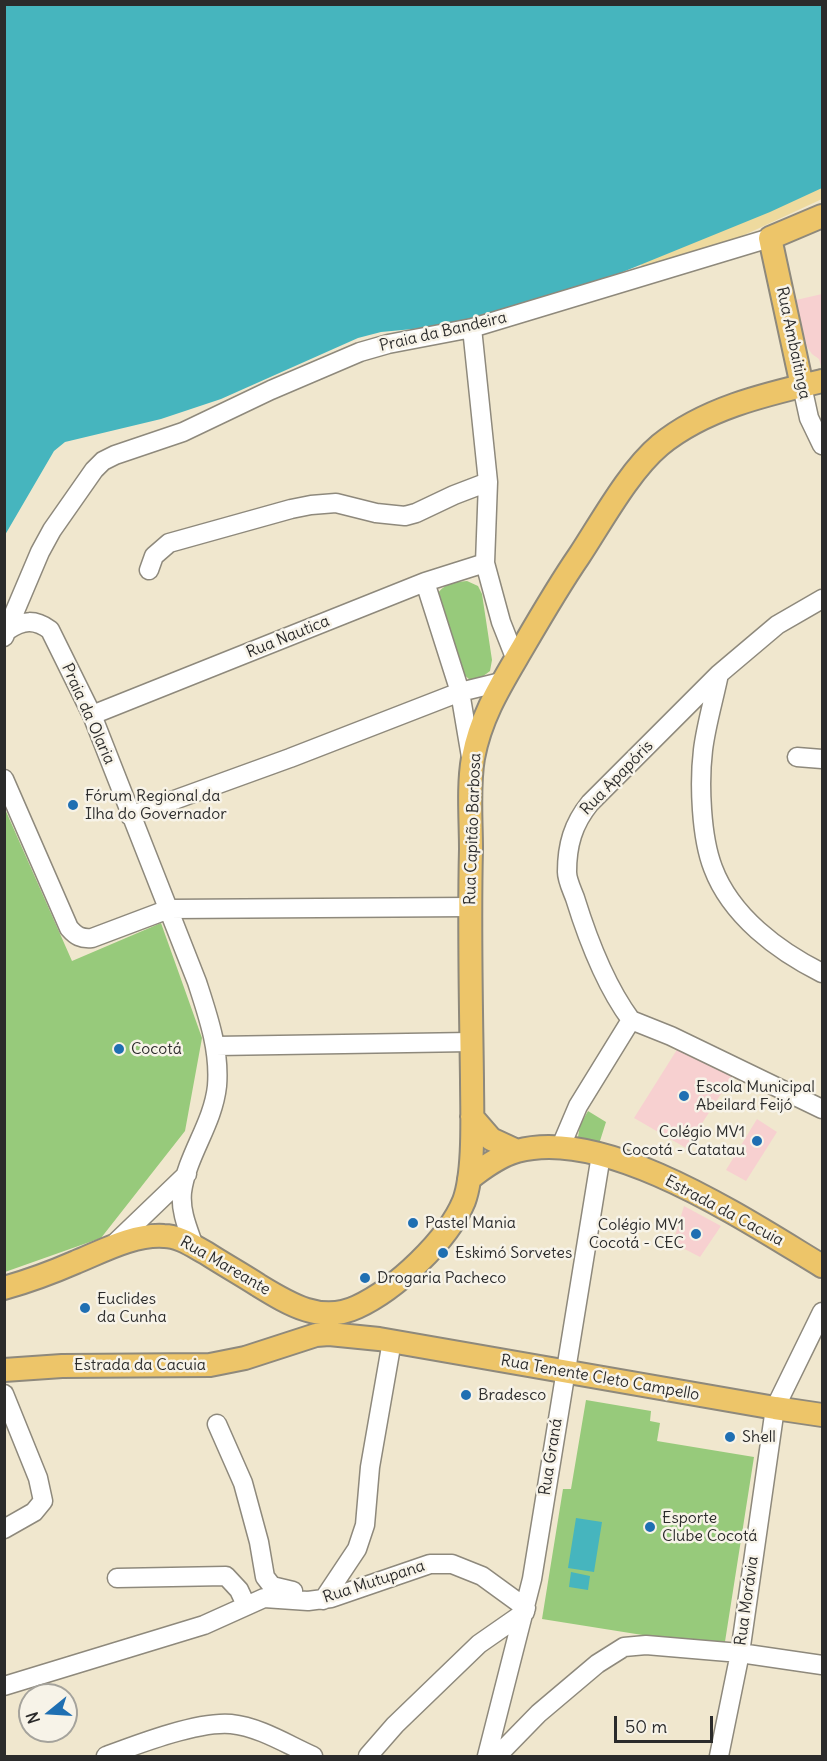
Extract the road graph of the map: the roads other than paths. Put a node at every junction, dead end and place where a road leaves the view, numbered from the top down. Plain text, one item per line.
1 (822, 216) edge
2 (770, 238) junction
3 (472, 328) junction
4 (812, 383) edge
5 (822, 445) edge
6 (488, 482) junction
7 (82, 485) joint
8 (485, 563) junction
9 (149, 570) dead end
10 (425, 582) junction
11 (822, 599) edge
12 (6, 633) edge
13 (516, 660) junction
14 (719, 674) junction
15 (501, 682) junction
16 (460, 692) junction
17 (92, 715) junction
18 (797, 757) dead end
19 (822, 759) edge
20 (472, 762) junction
21 (4, 779) edge
22 (130, 816) junction
23 (470, 907) junction
24 (169, 909) junction
25 (822, 973) edge
26 (631, 1020) junction
27 (471, 1042) junction
28 (216, 1046) junction
29 (822, 1109) edge
30 (472, 1117) junction
31 (561, 1146) junction
32 (517, 1151) junction
33 (601, 1155) junction
34 (187, 1174) junction
35 (469, 1179) junction
36 (194, 1246) junction
37 (109, 1249) junction
38 (822, 1266) edge
39 (4, 1288) edge
40 (374, 1297) junction
41 (285, 1301) junction
42 (822, 1312) edge
43 (385, 1340) junction
44 (284, 1344) junction
45 (4, 1370) edge
46 (565, 1372) junction
47 (4, 1394) edge
48 (775, 1408) junction
49 (822, 1415) edge
50 (218, 1424) dead end
51 (4, 1529) edge
52 (117, 1578) dead end
53 (316, 1600) junction
54 (246, 1605) junction
55 (525, 1610) junction
56 (740, 1653) junction
57 (822, 1665) edge
58 (6, 1685) edge
59 (106, 1756) edge
60 (313, 1756) edge
61 (368, 1756) edge
62 (487, 1756) edge
63 (497, 1756) edge
64 (719, 1756) edge

1 - 2 main road, Praia da Bandeira
2 - 3 street, Praia da Bandeira
2 - 4 main road, Rua Ambaitinga
3 - 6 street
3 - 7 street, Praia da Bandeira
4 - 5 street, Rua Ambaitinga
4 - 13 main road, Rua Capitão Barbosa
6 - 8 street
6 - 9 street
7 - 12 street, Praia da Olaria
8 - 10 street, Rua Nautica
8 - 13 street
10 - 16 street
10 - 17 street, Rua Nautica
11 - 14 street, Rua Apapóris
12 - 17 street, Praia da Olaria
13 - 15 main road, Rua Capitão Barbosa
14 - 25 street
14 - 26 street, Rua Apapóris
15 - 16 street
15 - 20 main road, Rua Capitão Barbosa
16 - 20 street
16 - 22 street
17 - 22 street, Praia da Olaria
18 - 19 street
20 - 23 main road, Rua Capitão Barbosa
21 - 24 street
22 - 24 street, Praia da Olaria
23 - 24 street
23 - 27 main road, Rua Capitão Barbosa
24 - 28 street, Praia da Olaria
26 - 29 street
26 - 31 street
27 - 28 street
27 - 30 main road, Rua Capitão Barbosa
28 - 34 street, Praia da Olaria
30 - 32 main road
30 - 35 main road, Rua Capitão Barbosa
31 - 32 main road, Estrada da Cacuia
31 - 33 main road, Estrada da Cacuia
32 - 35 main road, Estrada da Cacuia
33 - 38 main road, Estrada da Cacuia
33 - 46 street, Rua Graná
34 - 36 street, Praia da Olaria
34 - 37 street, Praia da Olaria
35 - 40 main road, Rua Capitão Barbosa
36 - 37 main road, Rua Mareante
36 - 41 main road, Rua Mareante
37 - 39 main road, Rua Mareante
40 - 41 main road, Rua Mareante
40 - 43 main road
41 - 44 main road
42 - 48 street, Rua Morávia
43 - 44 main road, Estrada da Cacuia
43 - 46 main road, Rua Tenente Cleto Campello
43 - 53 street
44 - 45 main road, Estrada da Cacuia
46 - 48 main road, Rua Tenente Cleto Campello
46 - 55 street, Rua Graná
47 - 51 street
48 - 49 main road, Rua Tenente Cleto Campello
48 - 56 street, Rua Morávia
50 - 53 street
52 - 54 street
53 - 54 street, Rua Mutupana
53 - 55 street, Rua Mutupana
54 - 58 street, Rua Mutupana
55 - 61 street
55 - 62 street, Rua Graná
56 - 57 street
56 - 63 street
56 - 64 street, Rua Morávia
59 - 60 street

